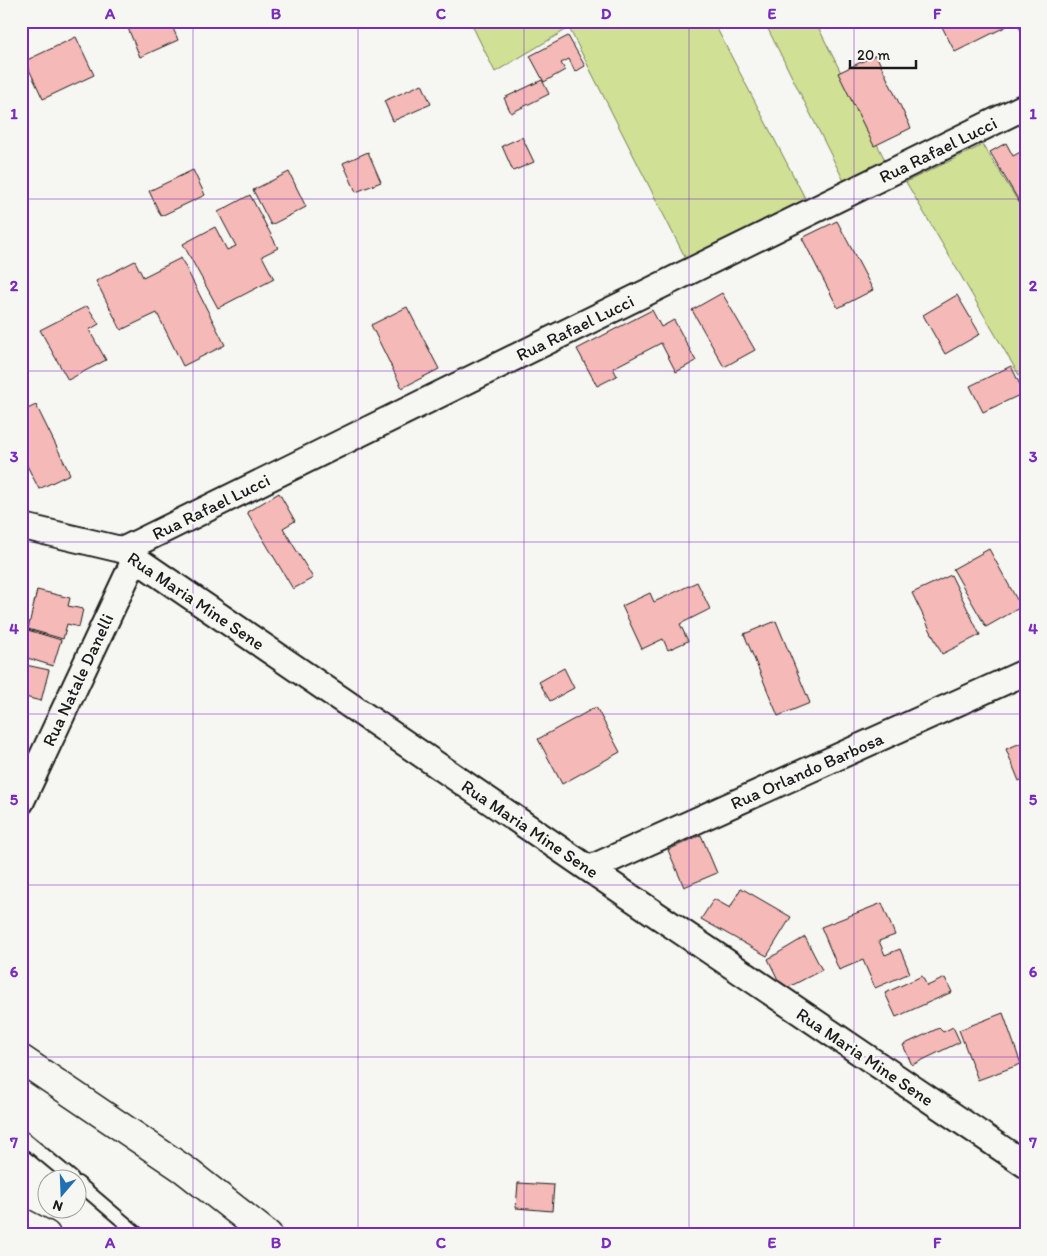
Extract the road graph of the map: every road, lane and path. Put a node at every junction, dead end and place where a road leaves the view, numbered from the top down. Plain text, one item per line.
1 (1026, 106) edge
2 (21, 526) edge
3 (129, 555) junction
4 (1026, 672) edge
5 (21, 802) edge
6 (589, 869) junction
7 (21, 1059) edge
8 (21, 1136) edge
9 (1020, 1155) edge
10 (60, 1168) edge
11 (88, 1192) edge
12 (21, 1222) edge
13 (46, 1235) edge
14 (139, 1235) edge
15 (268, 1235) edge

1 - 3 street, Rua Rafael Lucci
2 - 3 street, Rua Maria Mine Sene
3 - 5 street, Rua Natale Danelli
3 - 6 street, Rua Maria Mine Sene
4 - 6 street, Rua Orlando Barbosa
6 - 9 street, Rua Maria Mine Sene
7 - 15 main road
8 - 10 lane
11 - 14 lane
12 - 13 main road

